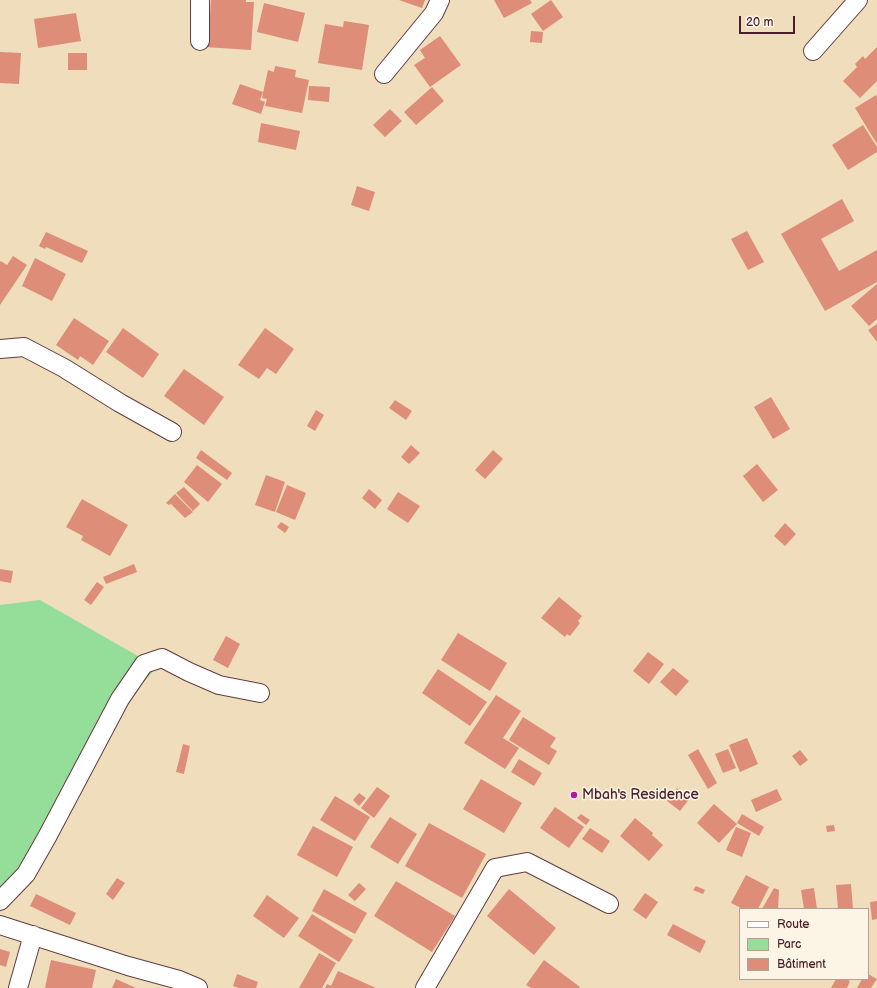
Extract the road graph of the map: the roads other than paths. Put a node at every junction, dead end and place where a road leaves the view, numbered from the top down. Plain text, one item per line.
1 (200, 0) edge
2 (440, 0) edge
3 (858, 0) edge
4 (200, 41) dead end
5 (813, 51) dead end
6 (384, 74) dead end
7 (0, 348) edge
8 (172, 432) dead end
9 (260, 693) dead end
10 (0, 901) edge
11 (610, 904) dead end
12 (0, 925) edge
13 (33, 935) junction
14 (18, 988) edge
15 (198, 988) edge
16 (425, 988) edge

1 - 4 street
2 - 6 street
3 - 5 street
7 - 8 street
9 - 10 street
11 - 16 street
12 - 13 street
13 - 14 street
13 - 15 street

